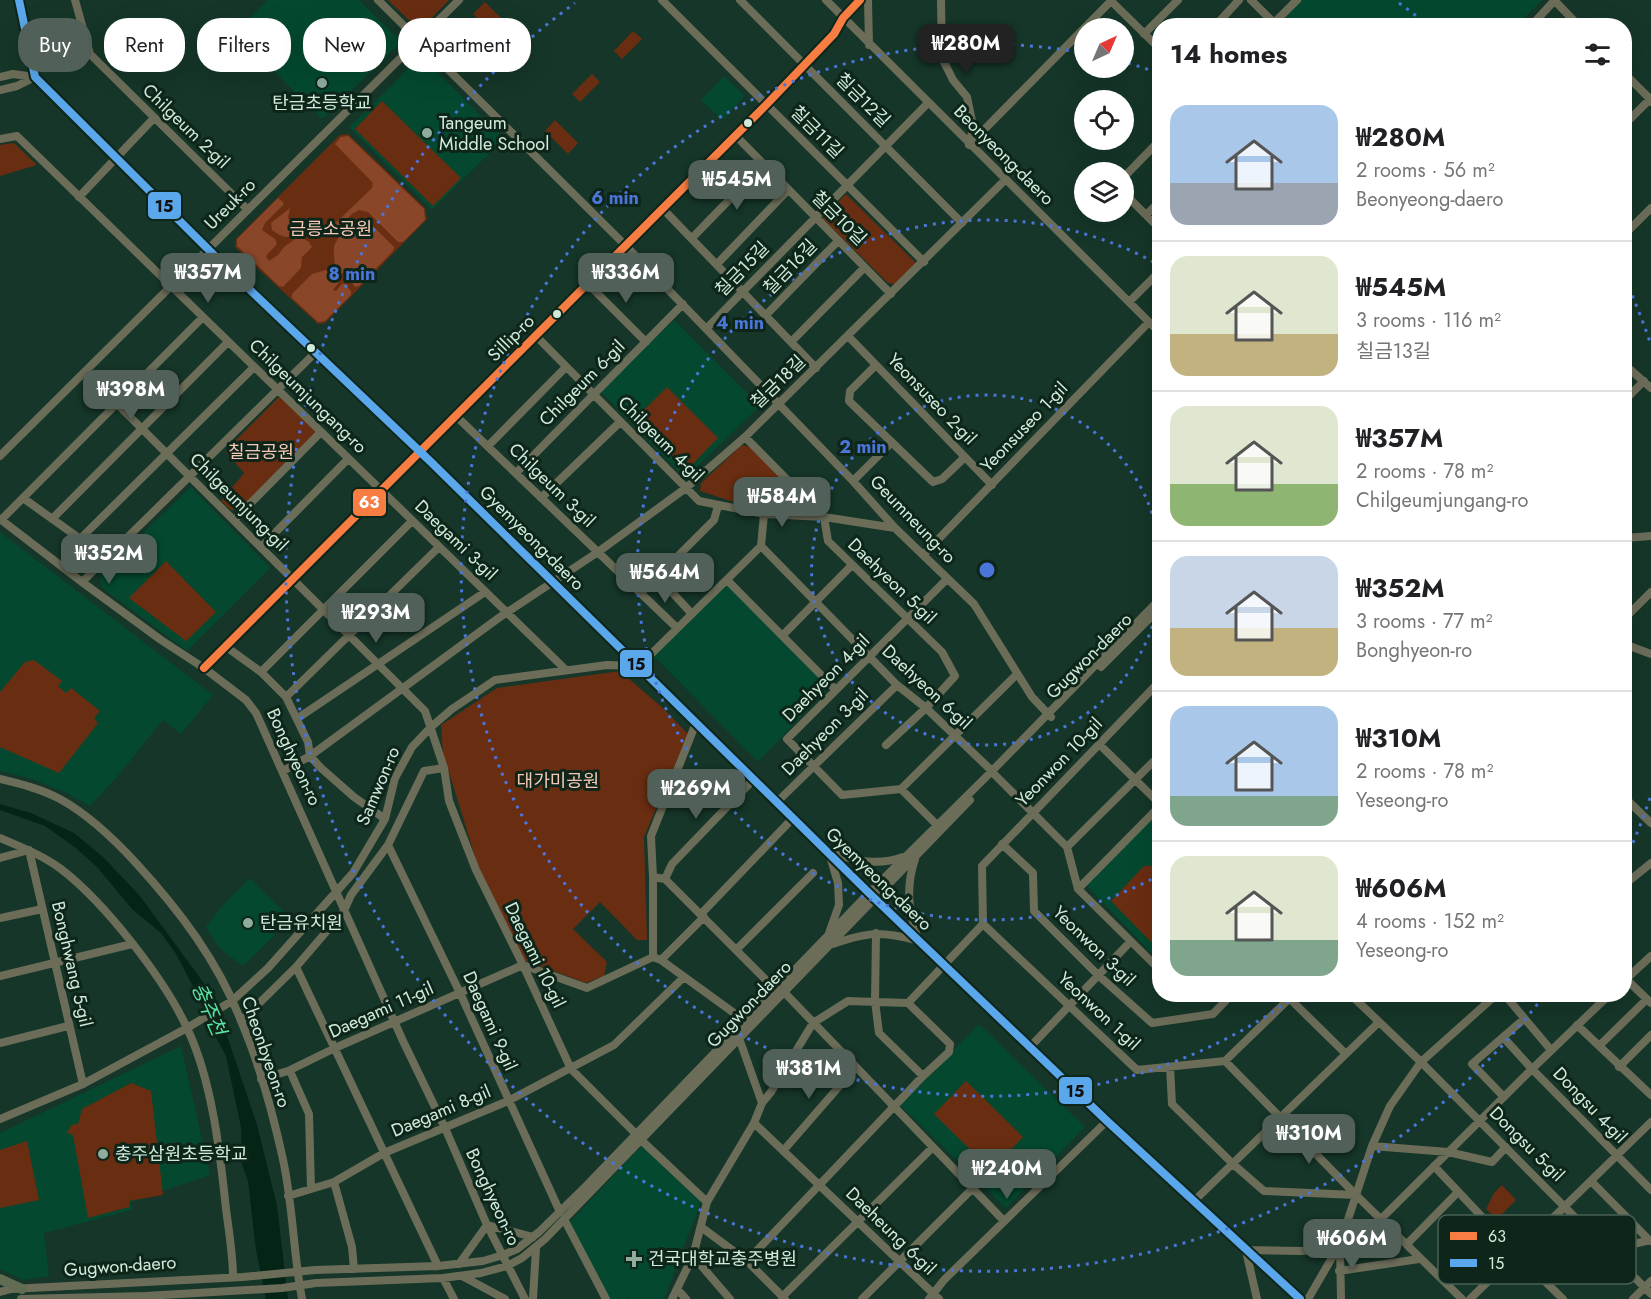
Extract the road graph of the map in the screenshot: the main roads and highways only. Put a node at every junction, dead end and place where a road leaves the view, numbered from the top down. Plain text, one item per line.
1 (0, 1279) edge
2 (23, 1296) edge

1 - 2 main road

